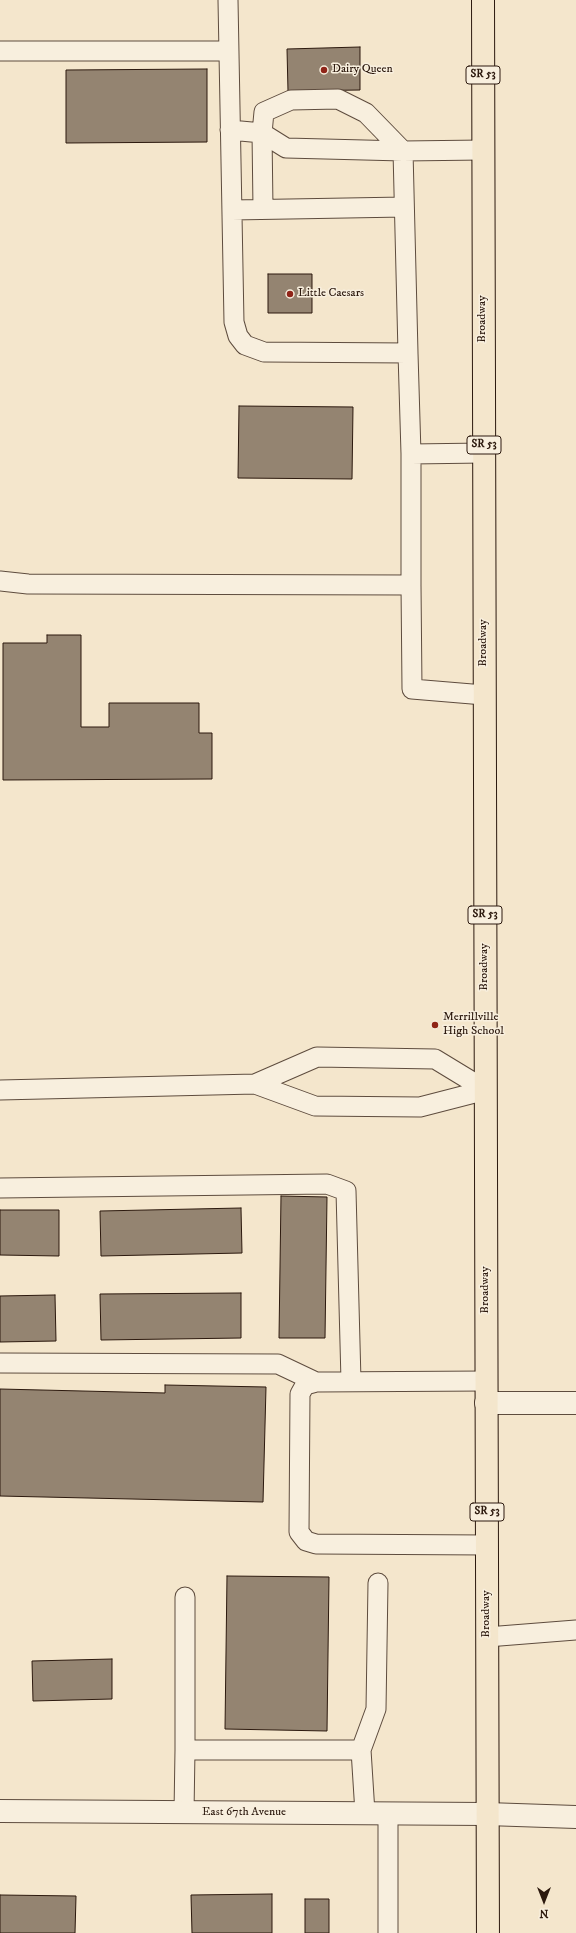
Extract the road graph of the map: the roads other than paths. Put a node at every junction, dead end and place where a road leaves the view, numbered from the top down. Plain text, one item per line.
1 (228, 0) edge
2 (482, 0) edge
3 (0, 51) edge
4 (229, 51) junction
5 (230, 130) junction
6 (262, 133) junction
7 (483, 150) junction
8 (403, 151) junction
9 (404, 207) junction
10 (263, 209) junction
11 (232, 210) junction
12 (408, 353) junction
13 (484, 453) junction
14 (411, 454) junction
15 (0, 581) edge
16 (411, 585) junction
17 (484, 695) junction
18 (255, 1084) junction
19 (0, 1090) edge
20 (486, 1090) junction
21 (0, 1188) edge
22 (0, 1363) edge
23 (351, 1381) junction
24 (486, 1381) junction
25 (316, 1382) junction
26 (486, 1403) junction
27 (576, 1403) edge
28 (487, 1545) junction
29 (378, 1583) dead end
30 (185, 1597) dead end
31 (576, 1630) edge
32 (487, 1637) junction
33 (185, 1750) junction
34 (361, 1750) junction
35 (0, 1811) edge
36 (184, 1813) junction
37 (365, 1813) junction
38 (388, 1814) junction
39 (488, 1814) junction
40 (576, 1817) edge
41 (388, 1933) edge
42 (488, 1933) edge

1 - 4 lane
2 - 7 main road, Broadway / SR 53
3 - 4 lane
4 - 5 lane
5 - 6 lane
5 - 11 lane
6 - 8 lane
6 - 8 lane
6 - 10 lane
7 - 8 lane
7 - 13 main road, Broadway / SR 53
8 - 9 lane
9 - 10 lane
9 - 12 lane
10 - 11 lane
11 - 12 lane
12 - 14 lane
13 - 14 lane
13 - 17 main road, Broadway / SR 53
14 - 16 lane
15 - 16 lane
16 - 17 lane
17 - 20 main road, Broadway / SR 53
18 - 19 lane
18 - 20 lane
18 - 20 lane
20 - 24 main road, Broadway / SR 53
21 - 23 lane
22 - 25 lane
23 - 24 lane
23 - 25 lane
24 - 26 main road, Broadway / SR 53
25 - 28 lane
26 - 27 street
26 - 28 main road, Broadway / SR 53
28 - 32 main road, Broadway / SR 53
29 - 34 lane
30 - 33 lane
31 - 32 lane
32 - 39 main road, Broadway / SR 53
33 - 34 lane
33 - 36 lane
34 - 37 lane
35 - 36 street, East 67th Avenue
36 - 37 street, East 67th Avenue
37 - 38 street, East 67th Avenue
38 - 39 street, East 67th Avenue
38 - 41 lane
39 - 40 street, East 67th Avenue
39 - 42 main road, Broadway / SR 53

